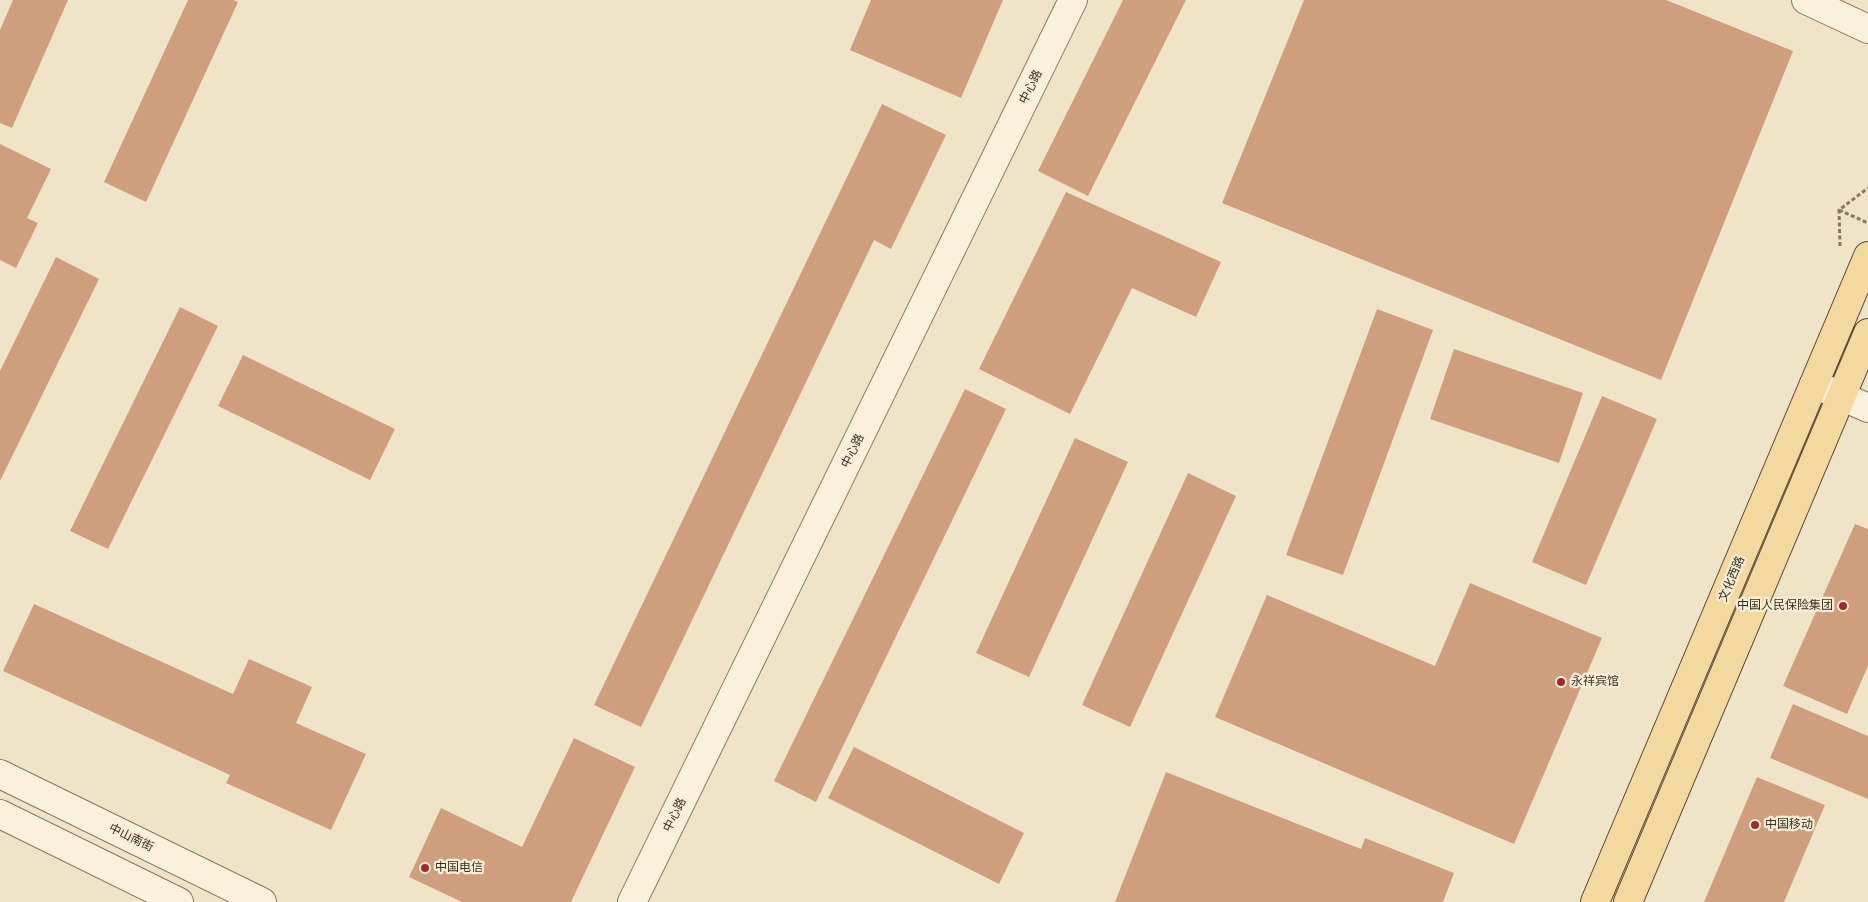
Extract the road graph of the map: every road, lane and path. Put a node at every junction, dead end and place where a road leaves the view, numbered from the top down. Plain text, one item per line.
1 (1073, 0) edge
2 (1806, 0) edge
3 (1868, 29) edge
4 (1839, 210) dead end
5 (1868, 223) edge
6 (1868, 256) edge
7 (1868, 333) edge
8 (1814, 384) junction
9 (1842, 396) junction
10 (1868, 408) edge
11 (0, 774) edge
12 (0, 814) edge
13 (179, 902) edge
14 (262, 902) edge
15 (632, 902) edge
16 (1595, 902) edge
17 (1628, 902) edge

1 - 15 street, 中心路
2 - 3 street
4 - 5 path
6 - 8 main road, 文化西路
7 - 9 main road
8 - 9 street
8 - 16 main road, 文化西路
9 - 10 street
9 - 17 main road
11 - 14 street, 中山南街
12 - 13 street

